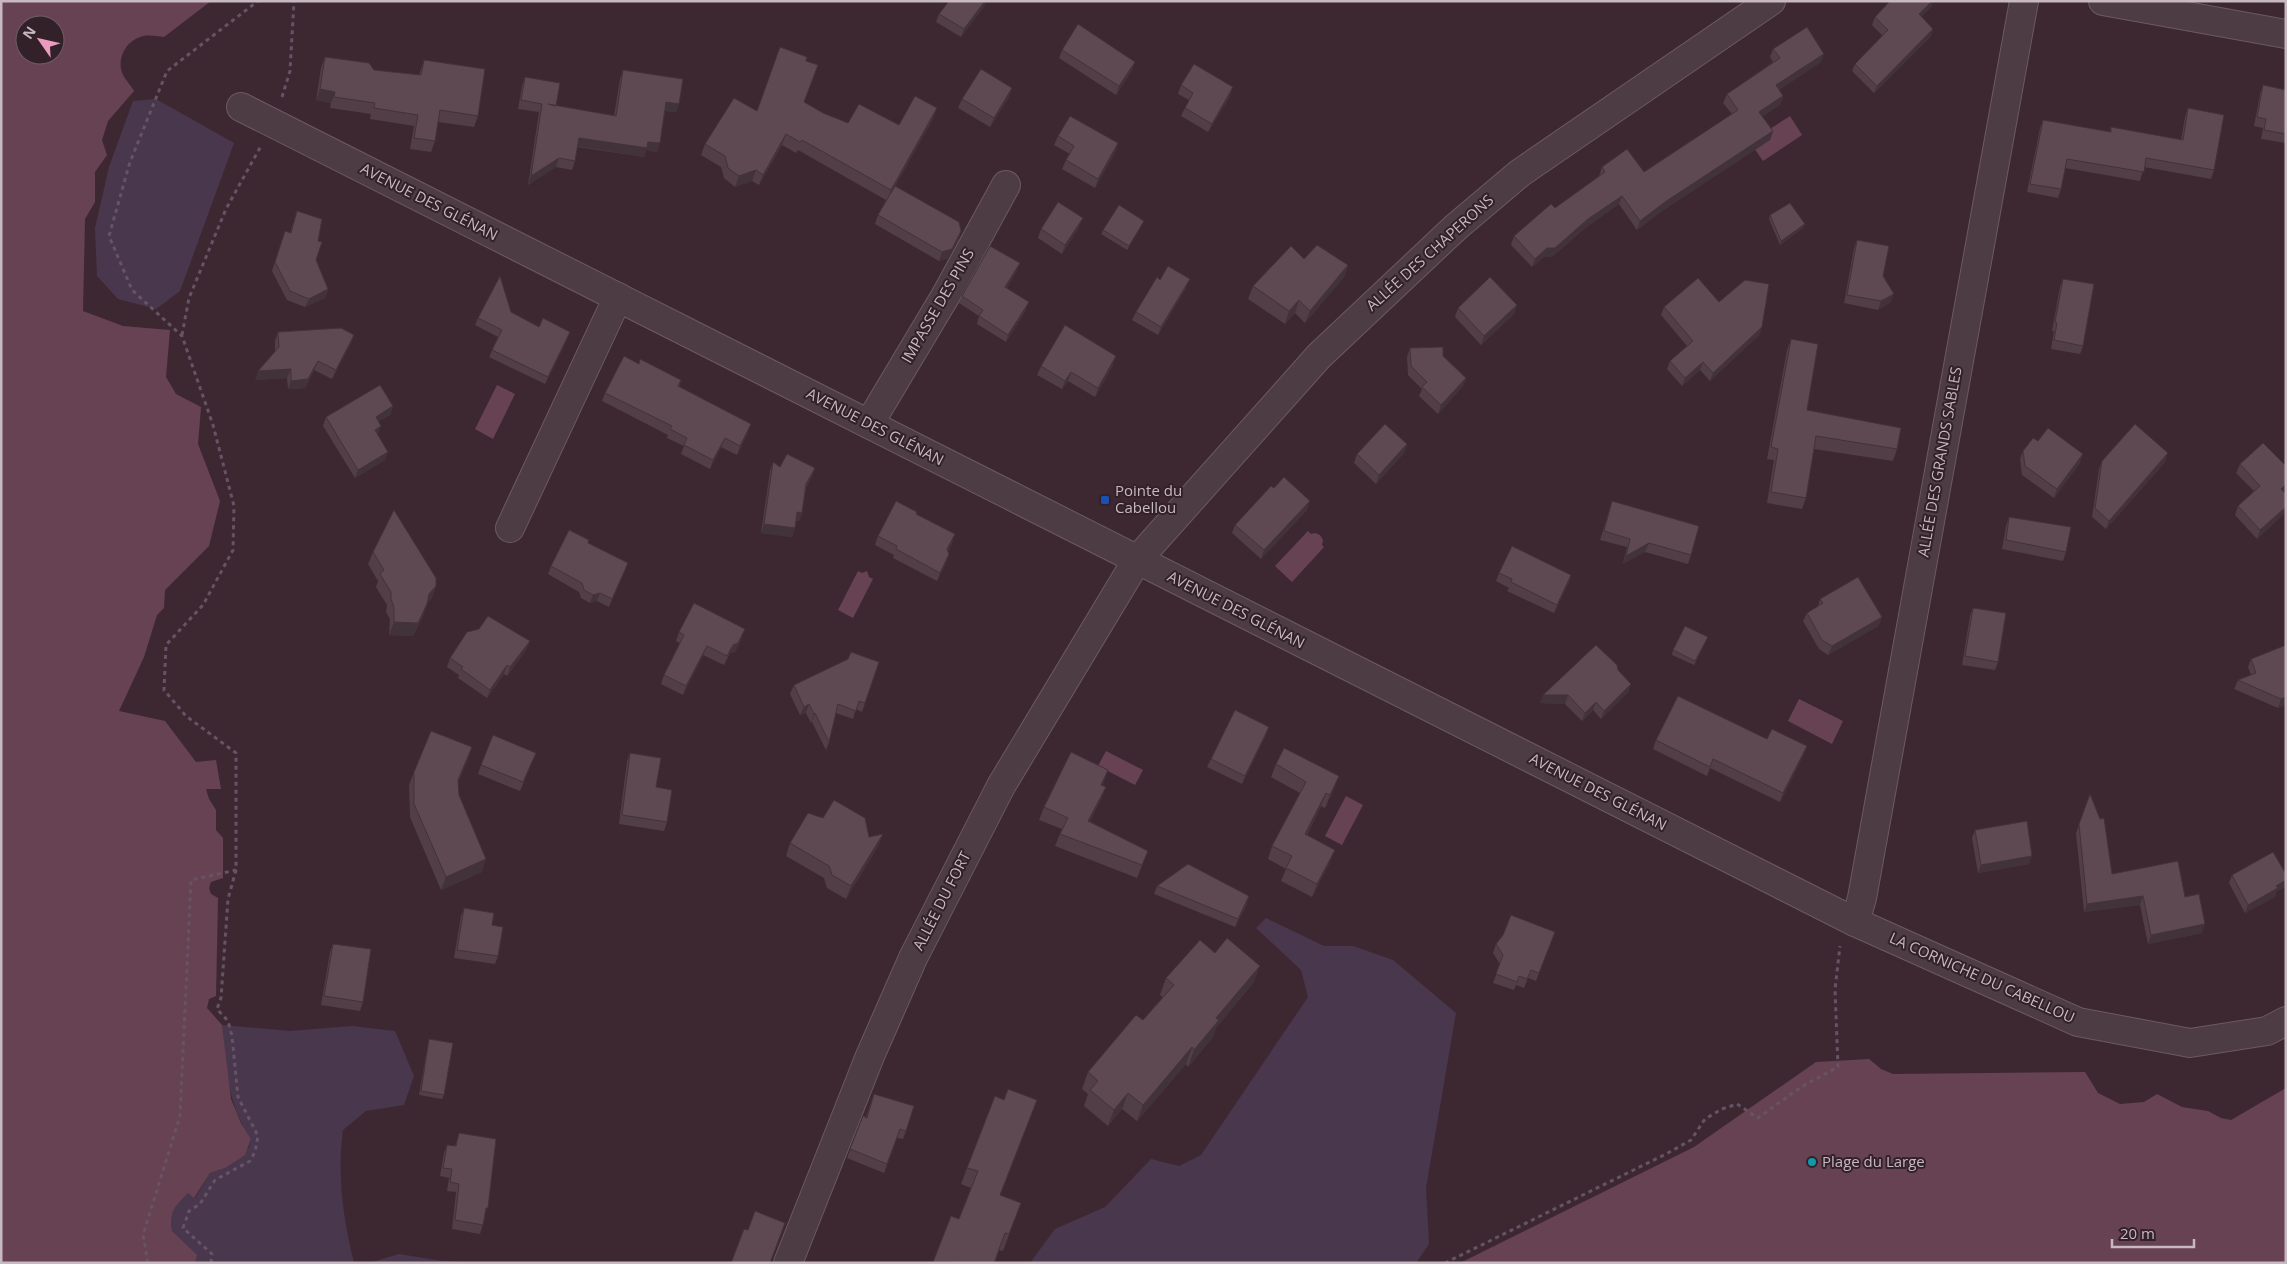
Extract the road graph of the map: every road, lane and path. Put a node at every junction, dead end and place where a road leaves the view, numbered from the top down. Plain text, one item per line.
1 (258, 1) edge
2 (294, 1) edge
3 (1770, 1) edge
4 (2024, 1) edge
5 (2103, 1) edge
6 (2286, 34) edge
7 (241, 107) dead end
8 (273, 123) junction
9 (1006, 185) dead end
10 (618, 297) junction
11 (182, 336) junction
12 (869, 424) junction
13 (510, 528) dead end
14 (1137, 560) junction
15 (236, 870) junction
16 (1849, 919) junction
17 (2286, 1021) edge
18 (148, 1263) edge
19 (211, 1263) edge
20 (788, 1263) edge
21 (1445, 1263) edge

1 - 11 path
2 - 8 path
3 - 14 street, ALLÉE DES CHAPERONS
4 - 16 street, ALLÉE DES GRANDS SABLES
5 - 6 street
7 - 8 street, AVENUE DES GLÉNAN
8 - 10 street, AVENUE DES GLÉNAN
8 - 11 path
9 - 12 street, IMPASSE DES PINS
10 - 12 street, AVENUE DES GLÉNAN
10 - 13 street
11 - 15 path
12 - 14 street, AVENUE DES GLÉNAN
14 - 16 street, AVENUE DES GLÉNAN
14 - 20 street, ALLÉE DU FORT
15 - 18 path
15 - 19 path
16 - 17 street, LA CORNICHE DU CABELLOU
16 - 21 path

